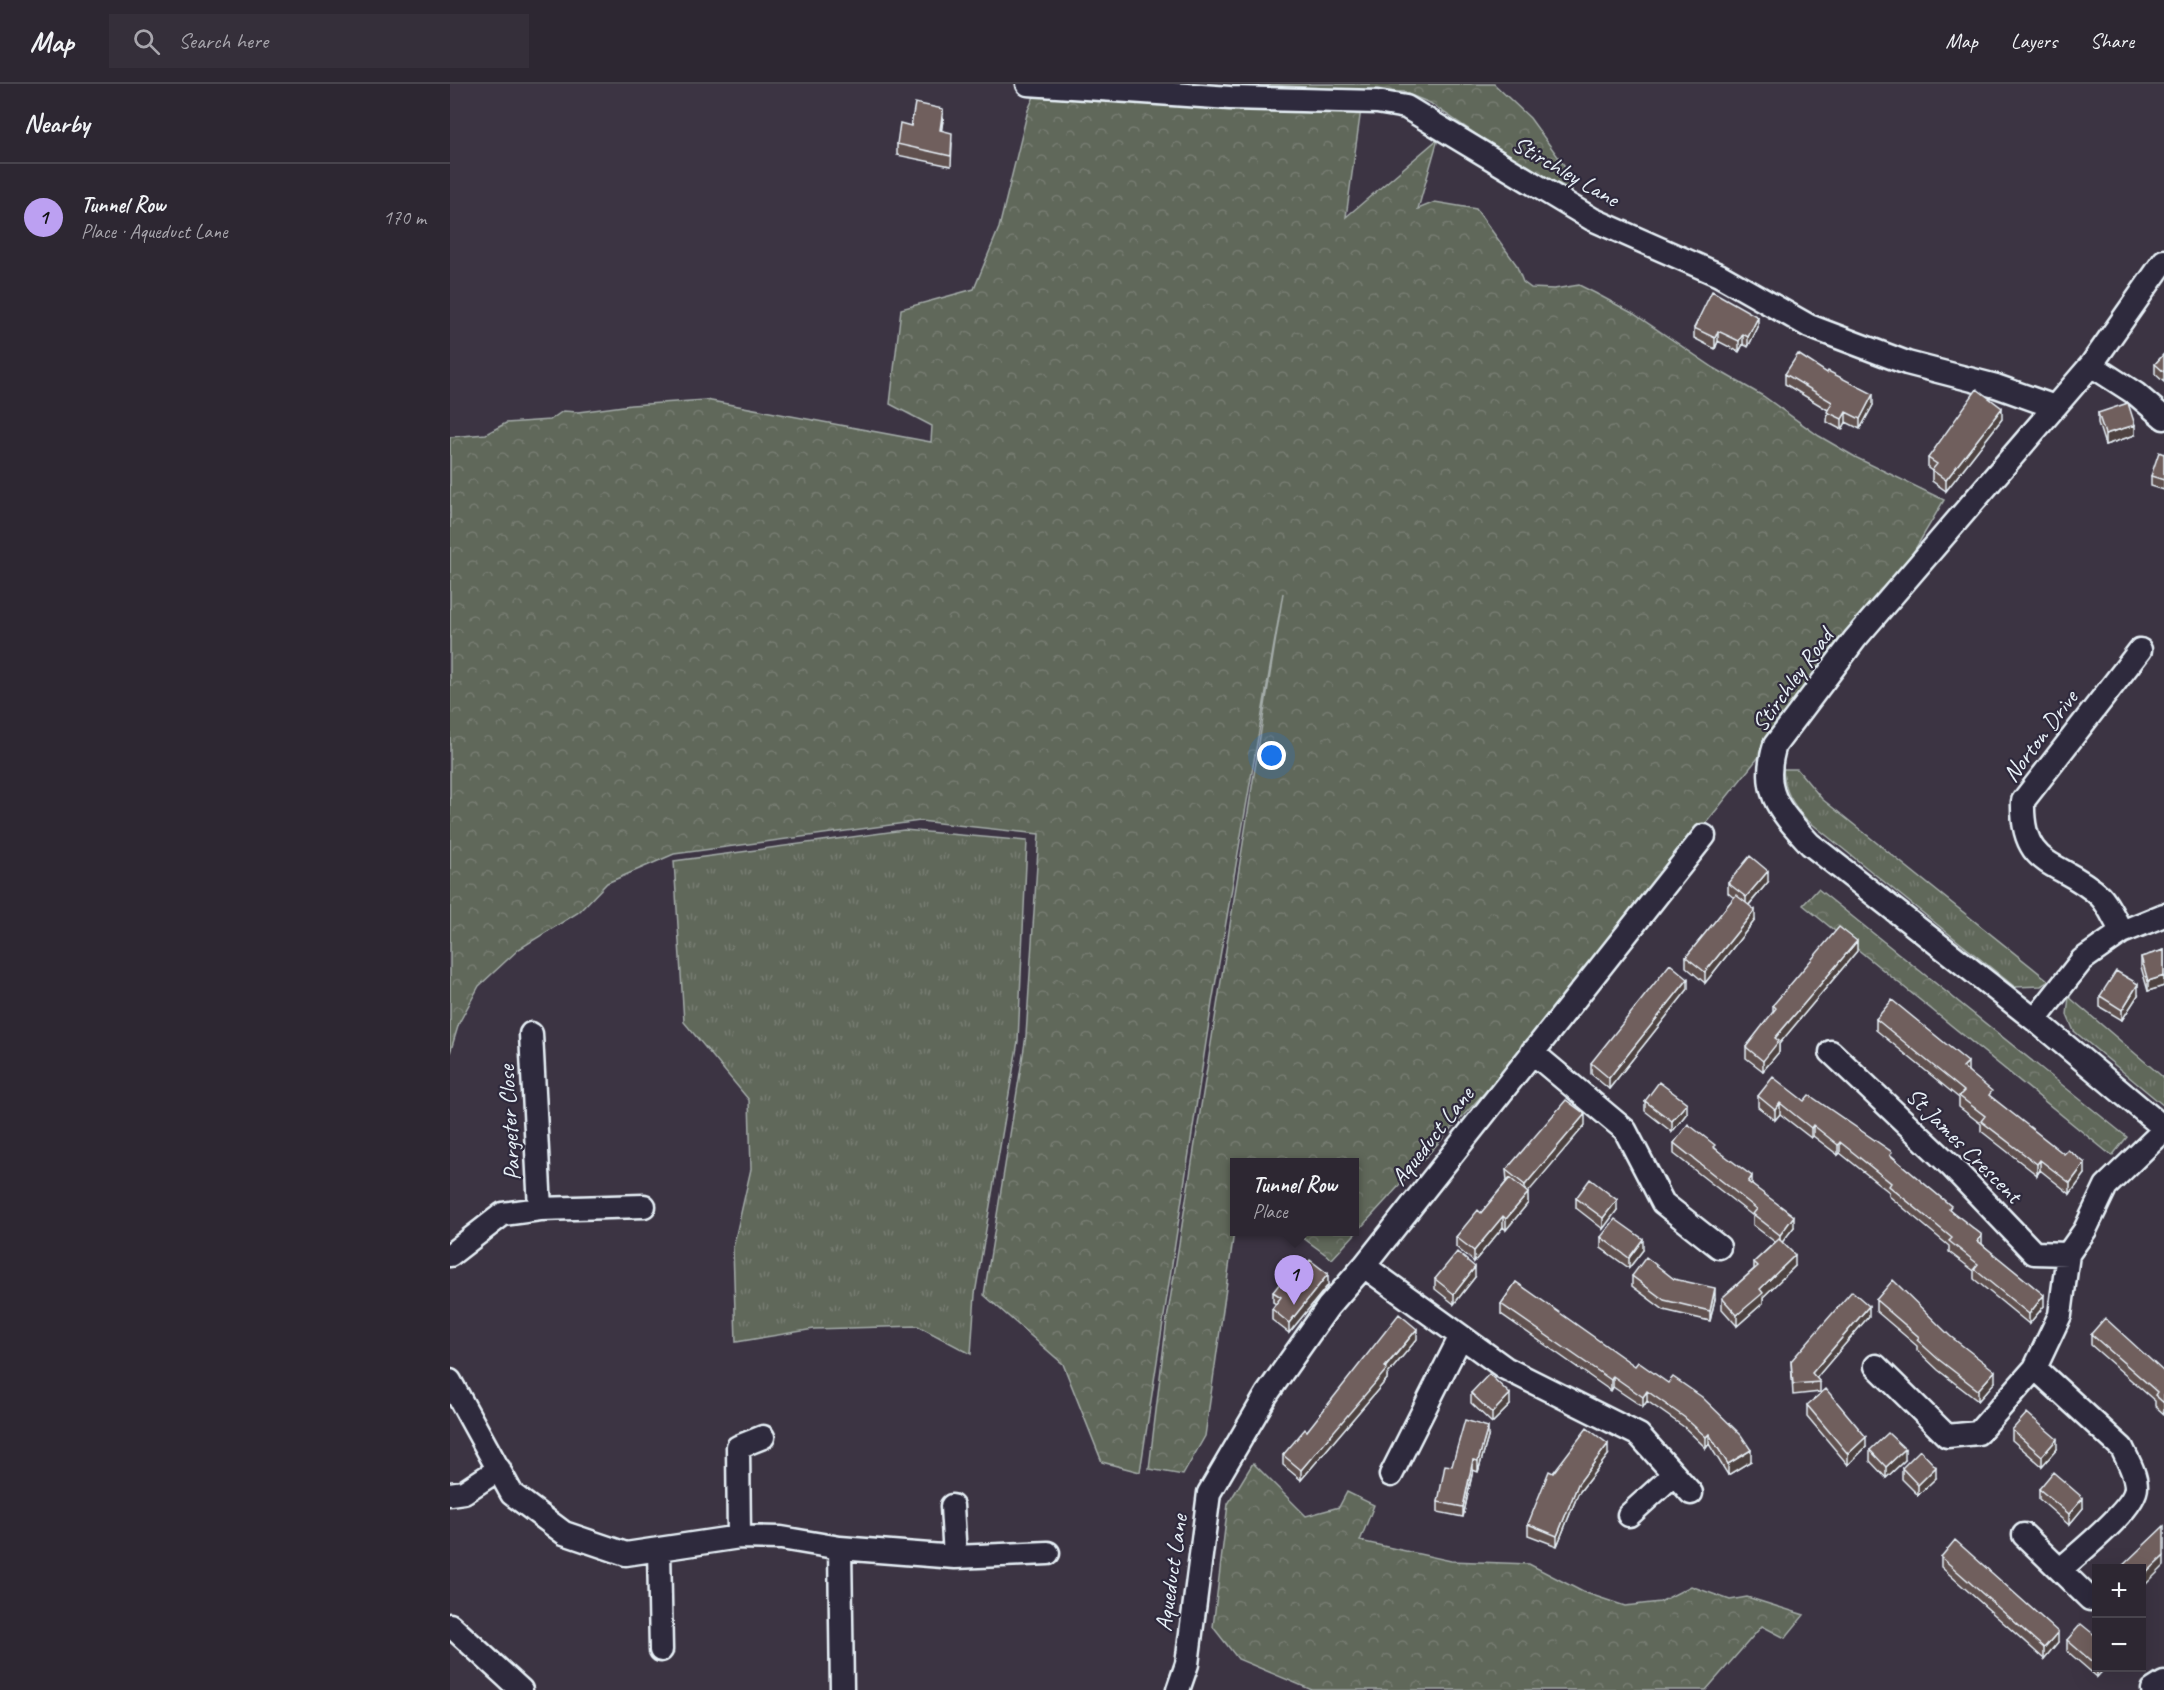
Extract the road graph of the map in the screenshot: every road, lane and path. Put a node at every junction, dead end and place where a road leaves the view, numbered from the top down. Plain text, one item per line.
1 (1028, 84) edge
2 (2164, 261) edge
3 (2091, 365) junction
4 (2055, 407) junction
5 (2164, 418) edge
6 (2140, 650) dead end
7 (1704, 836) dead end
8 (2164, 915) edge
9 (2122, 932) junction
10 (2035, 1020) junction
11 (531, 1034) dead end
12 (1532, 1052) junction
13 (1831, 1052) dead end
14 (2164, 1129) edge
15 (644, 1206) dead end
16 (540, 1209) junction
17 (1719, 1247) dead end
18 (2068, 1254) junction
19 (450, 1255) edge
20 (1364, 1266) junction
21 (1461, 1336) junction
22 (1876, 1366) dead end
23 (2035, 1368) junction
24 (450, 1381) edge
25 (763, 1437) dead end
26 (499, 1469) junction
27 (1391, 1475) dead end
28 (1673, 1475) junction
29 (1691, 1493) dead end
30 (450, 1494) edge
31 (952, 1506) dead end
32 (1629, 1515) dead end
33 (2024, 1535) dead end
34 (739, 1538) junction
35 (840, 1548) junction
36 (659, 1549) junction
37 (1048, 1553) dead end
38 (955, 1557) junction
39 (2061, 1569) junction
40 (2090, 1599) dead end
41 (450, 1625) edge
42 (661, 1650) dead end
43 (2164, 1683) edge
44 (521, 1690) edge
45 (842, 1690) edge
46 (1178, 1690) edge
47 (2153, 1690) edge

1 - 4 street, Stirchley Lane
2 - 3 street, Stirchley Road
3 - 4 street, Stirchley Road
3 - 5 street
4 - 10 street, Stirchley Road
6 - 9 street, Norton Drive
7 - 12 street, Aqueduct Lane
8 - 9 street
9 - 10 street
10 - 14 street, Stirchley Road
11 - 16 street, Pargeter Close
12 - 17 street
12 - 20 street, Aqueduct Lane
13 - 18 street, St James Crescent
14 - 18 street
15 - 16 street
16 - 19 street
18 - 23 street
20 - 21 street
20 - 46 street, Aqueduct Lane
21 - 27 street
21 - 28 street
22 - 23 street
23 - 39 street
24 - 26 street
25 - 34 street
26 - 30 street
26 - 36 street
28 - 29 street
28 - 32 street
31 - 38 street
33 - 39 street
34 - 35 street
34 - 36 street
35 - 38 street
35 - 45 street
36 - 42 street
37 - 38 street
39 - 40 street
41 - 44 street
43 - 47 street

